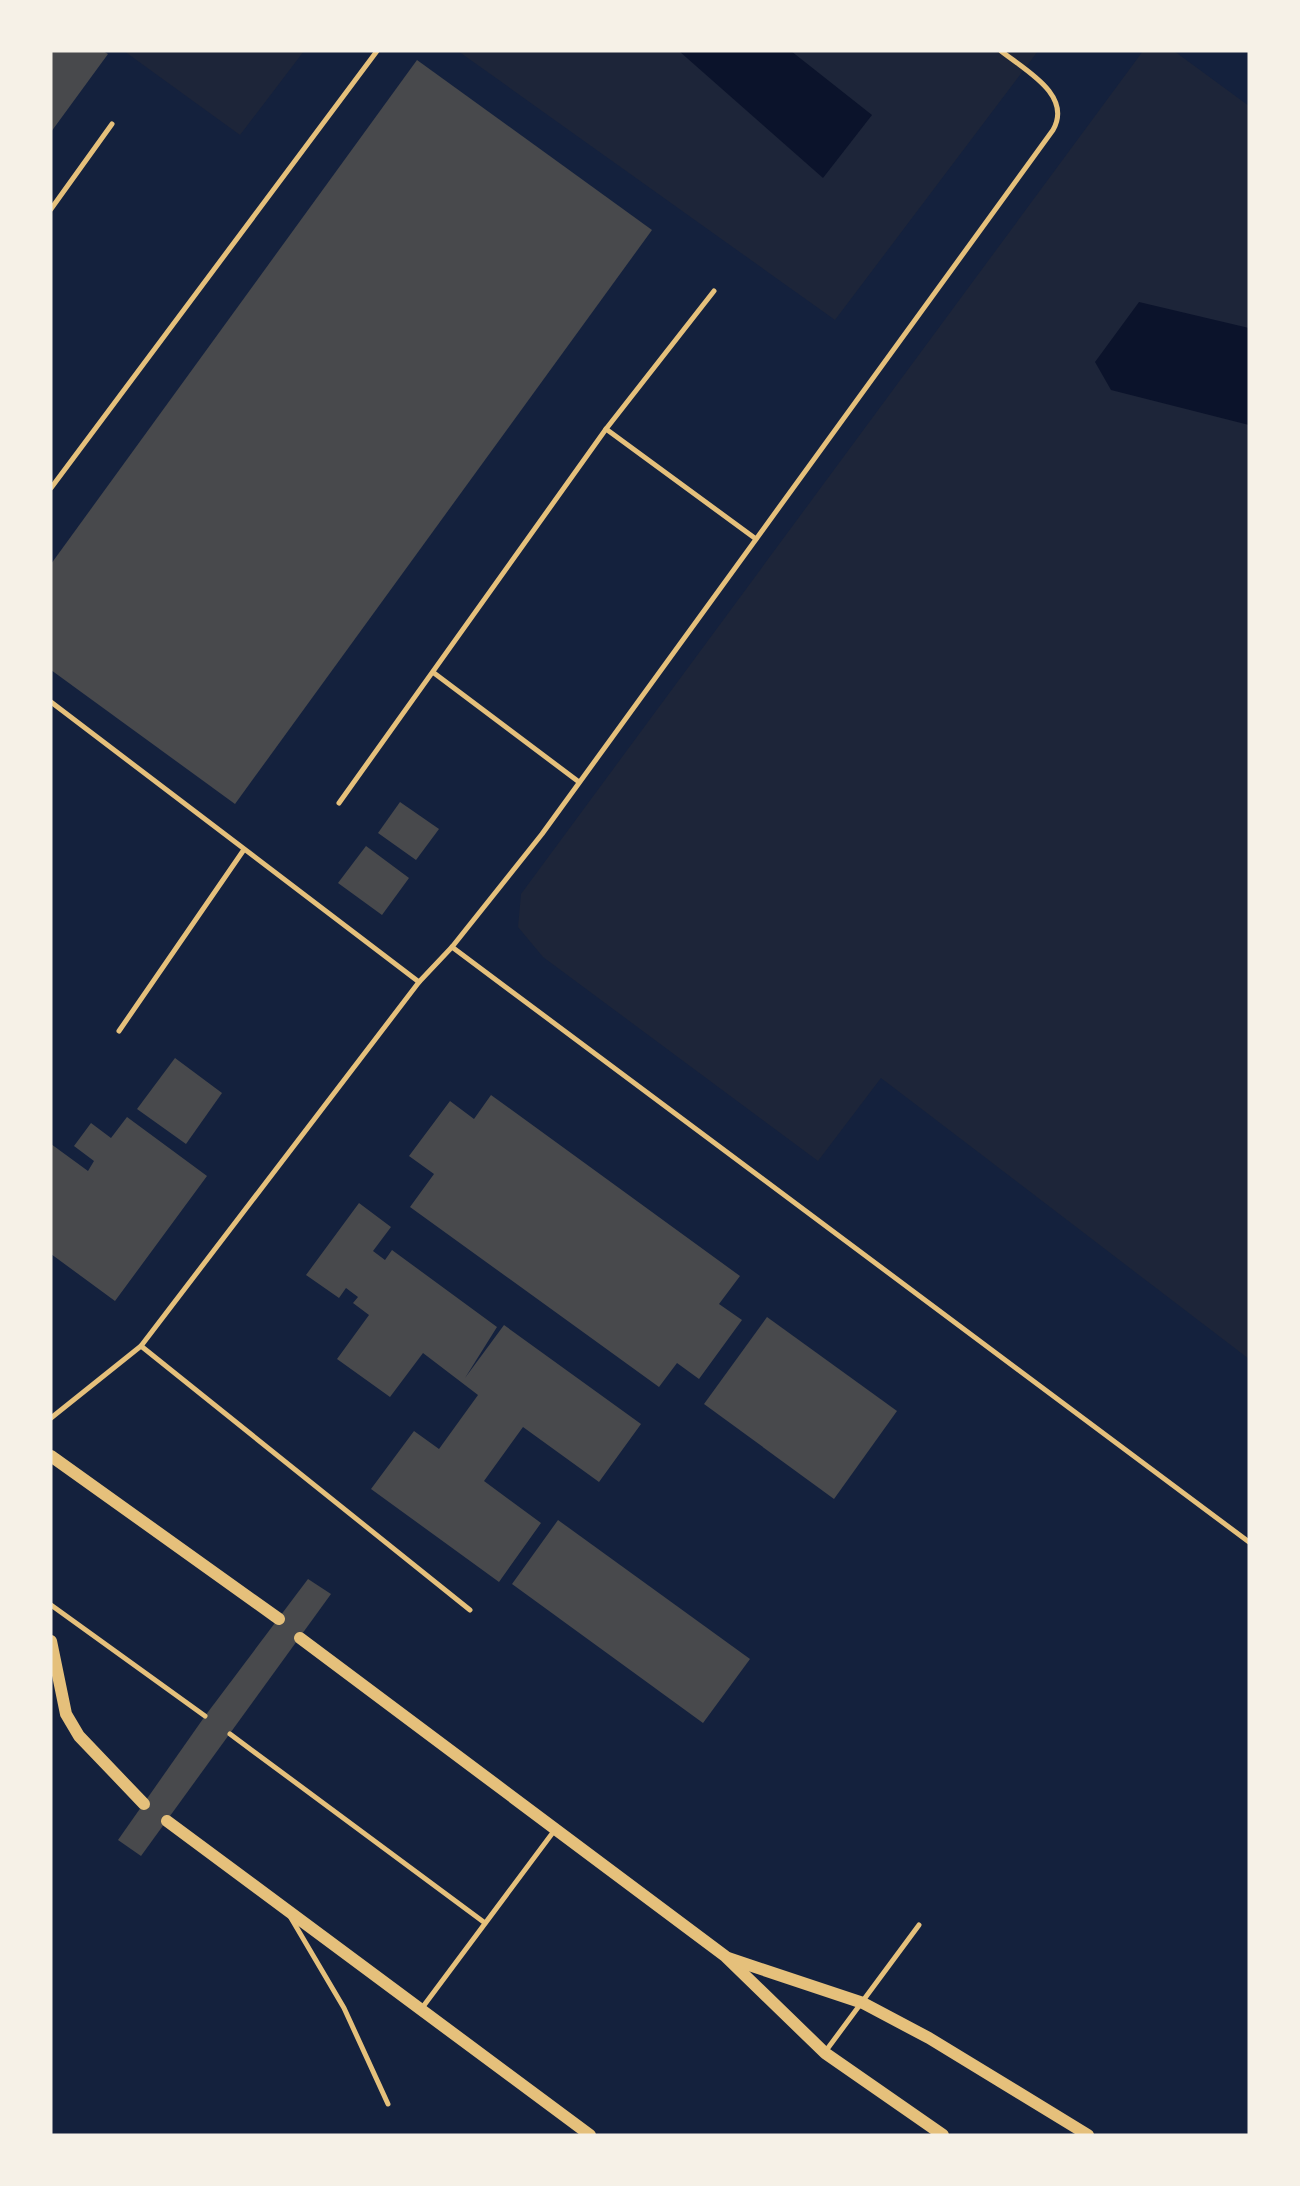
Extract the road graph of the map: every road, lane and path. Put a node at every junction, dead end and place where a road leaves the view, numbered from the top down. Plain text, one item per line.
1 (377, 51) edge
2 (1001, 51) edge
3 (112, 124) dead end
4 (51, 209) edge
5 (714, 291) dead end
6 (606, 429) junction
7 (51, 488) edge
8 (756, 539) junction
9 (434, 673) junction
10 (51, 702) edge
11 (579, 782) junction
12 (339, 803) dead end
13 (243, 851) junction
14 (452, 947) junction
15 (419, 982) junction
16 (119, 1031) dead end
17 (142, 1346) junction
18 (51, 1418) edge
19 (51, 1456) edge
20 (1249, 1542) edge
21 (51, 1605) edge
22 (470, 1609) dead end
23 (279, 1619) dead end
24 (300, 1638) dead end
25 (51, 1641) edge
26 (205, 1716) dead end
27 (230, 1734) dead end
28 (144, 1804) dead end
29 (167, 1821) dead end
30 (555, 1830) junction
31 (286, 1909) junction
32 (485, 1923) junction
33 (919, 1925) dead end
34 (725, 1956) junction
35 (863, 2003) junction
36 (422, 2008) junction
37 (825, 2053) junction
38 (388, 2104) dead end
39 (590, 2135) edge
40 (943, 2135) edge
41 (1088, 2135) edge

1 - 7 lane
2 - 8 lane
3 - 4 lane
5 - 6 lane
6 - 8 lane
6 - 9 lane
8 - 11 lane
9 - 11 lane
9 - 12 lane
10 - 13 lane
11 - 14 lane
13 - 15 lane
13 - 16 lane
14 - 15 lane
14 - 20 lane
15 - 17 lane
17 - 18 lane
17 - 22 lane
19 - 23 street
21 - 26 lane
24 - 30 street
25 - 28 street
27 - 32 lane
29 - 31 street
30 - 32 lane
30 - 34 street
31 - 36 street
31 - 38 lane
32 - 36 lane
33 - 35 lane
34 - 35 street
34 - 37 street
35 - 37 lane
35 - 41 street
36 - 39 street
37 - 40 street

